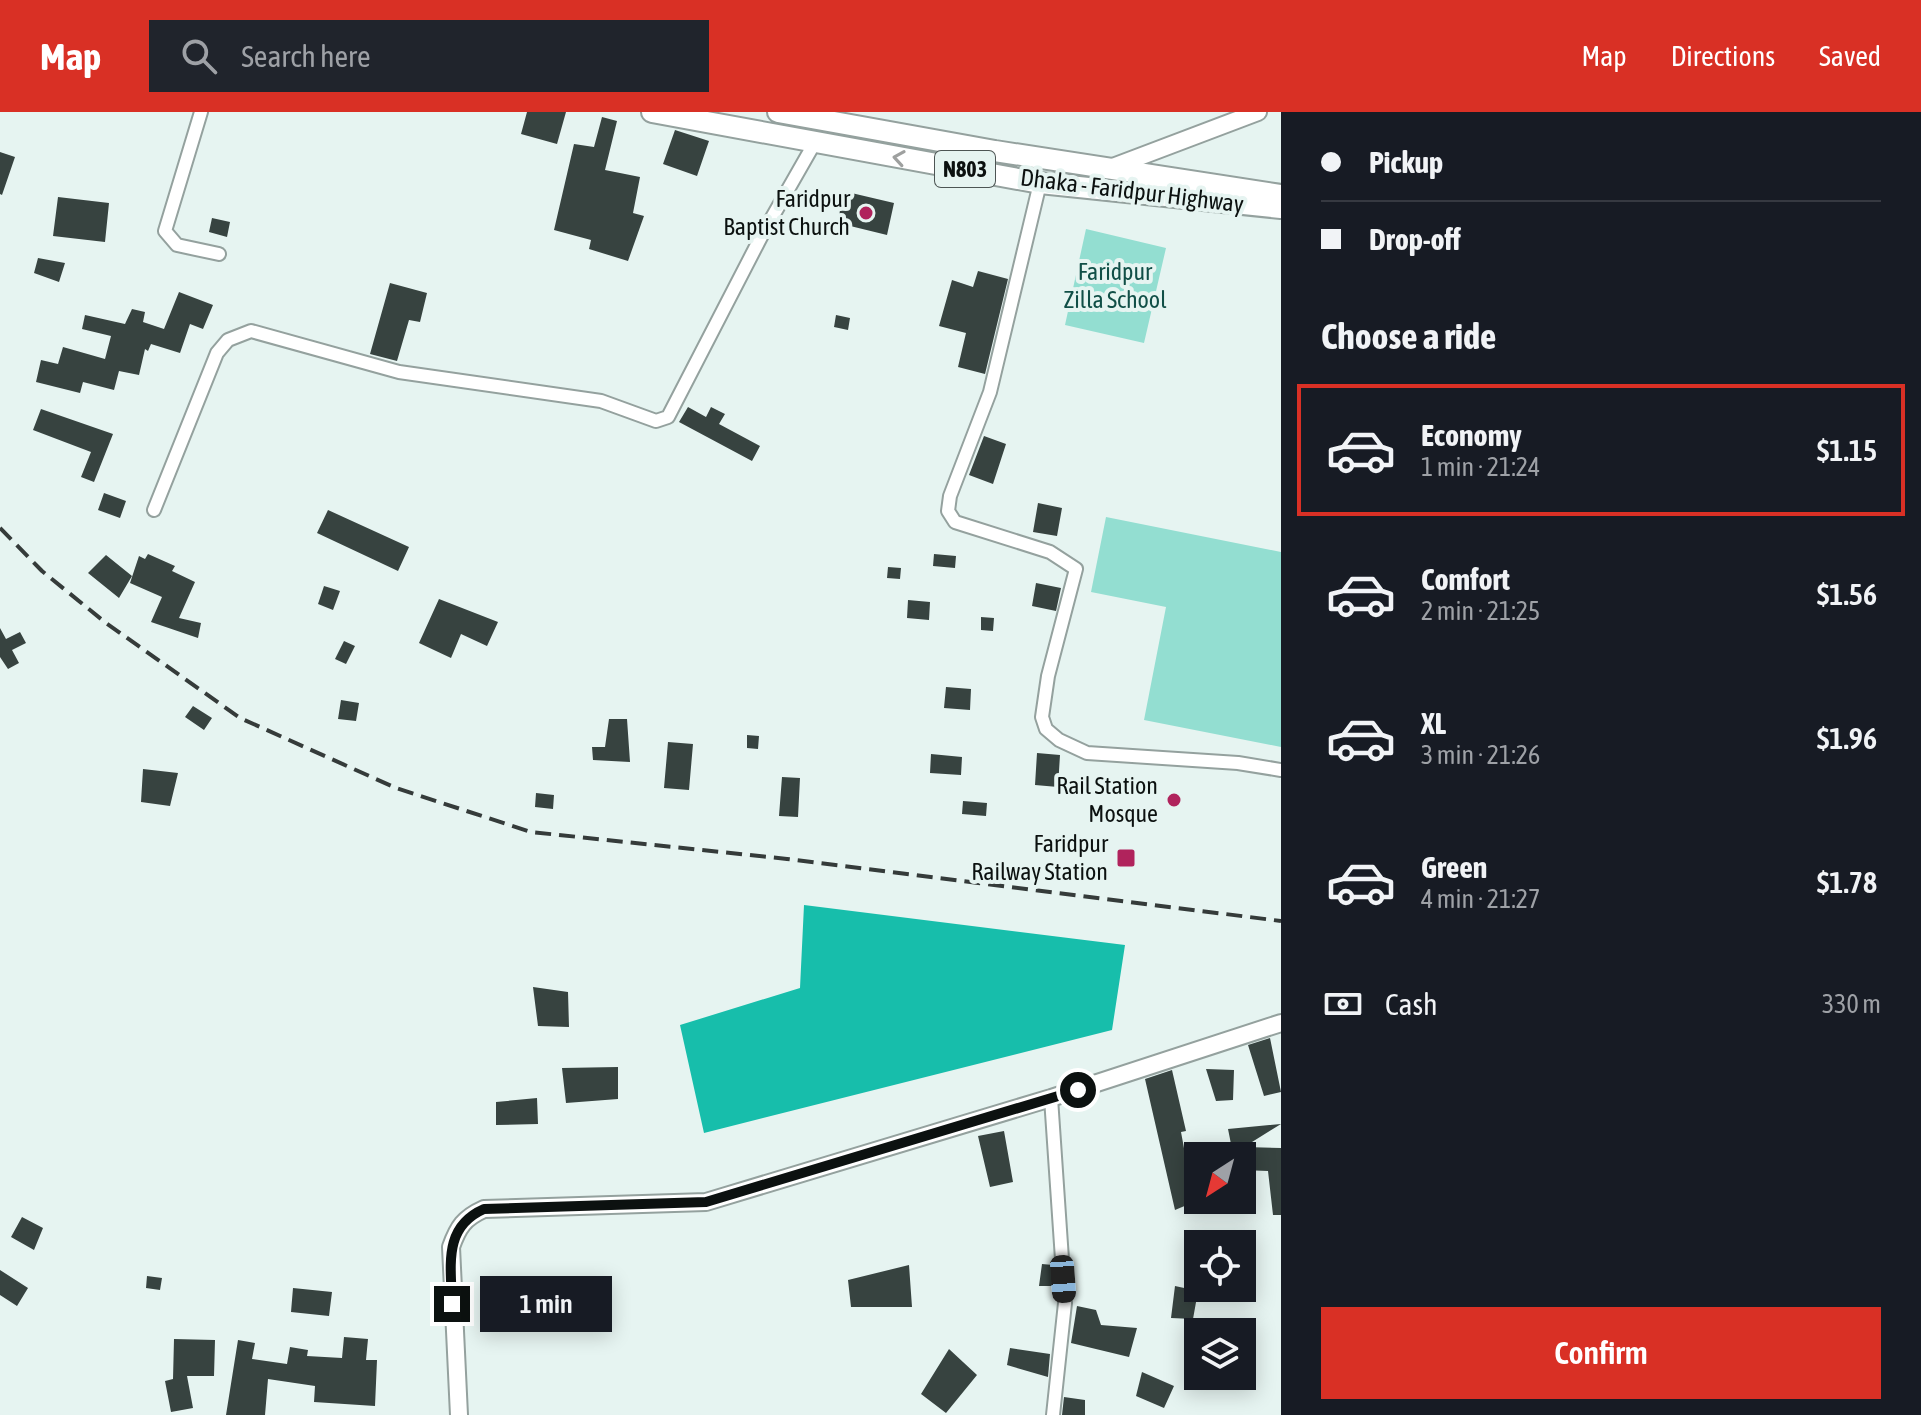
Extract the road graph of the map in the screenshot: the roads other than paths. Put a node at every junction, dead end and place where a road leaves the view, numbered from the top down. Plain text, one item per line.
1 (201, 112) edge
2 (652, 112) edge
3 (778, 112) edge
4 (1258, 112) edge
5 (814, 144) junction
6 (1110, 168) junction
7 (1040, 183) junction
8 (1281, 195) edge
9 (1281, 208) edge
10 (219, 254) dead end
11 (154, 510) dead end
12 (1281, 770) edge
13 (1281, 1023) edge
14 (1051, 1098) junction
15 (459, 1415) edge
16 (1053, 1415) edge

1 - 10 street
2 - 5 highway, Dhaka - Faridpur Highway / N803
3 - 6 highway, Dhaka - Faridpur Highway / N803
4 - 6 street
7 -> 5 highway, Dhaka - Faridpur Highway / N803
5 - 11 street
6 - 8 highway, Dhaka - Faridpur Highway / N803
7 - 9 highway, Dhaka - Faridpur Highway / N803
7 - 12 street
13 - 14 street
14 - 15 street
14 - 16 street

